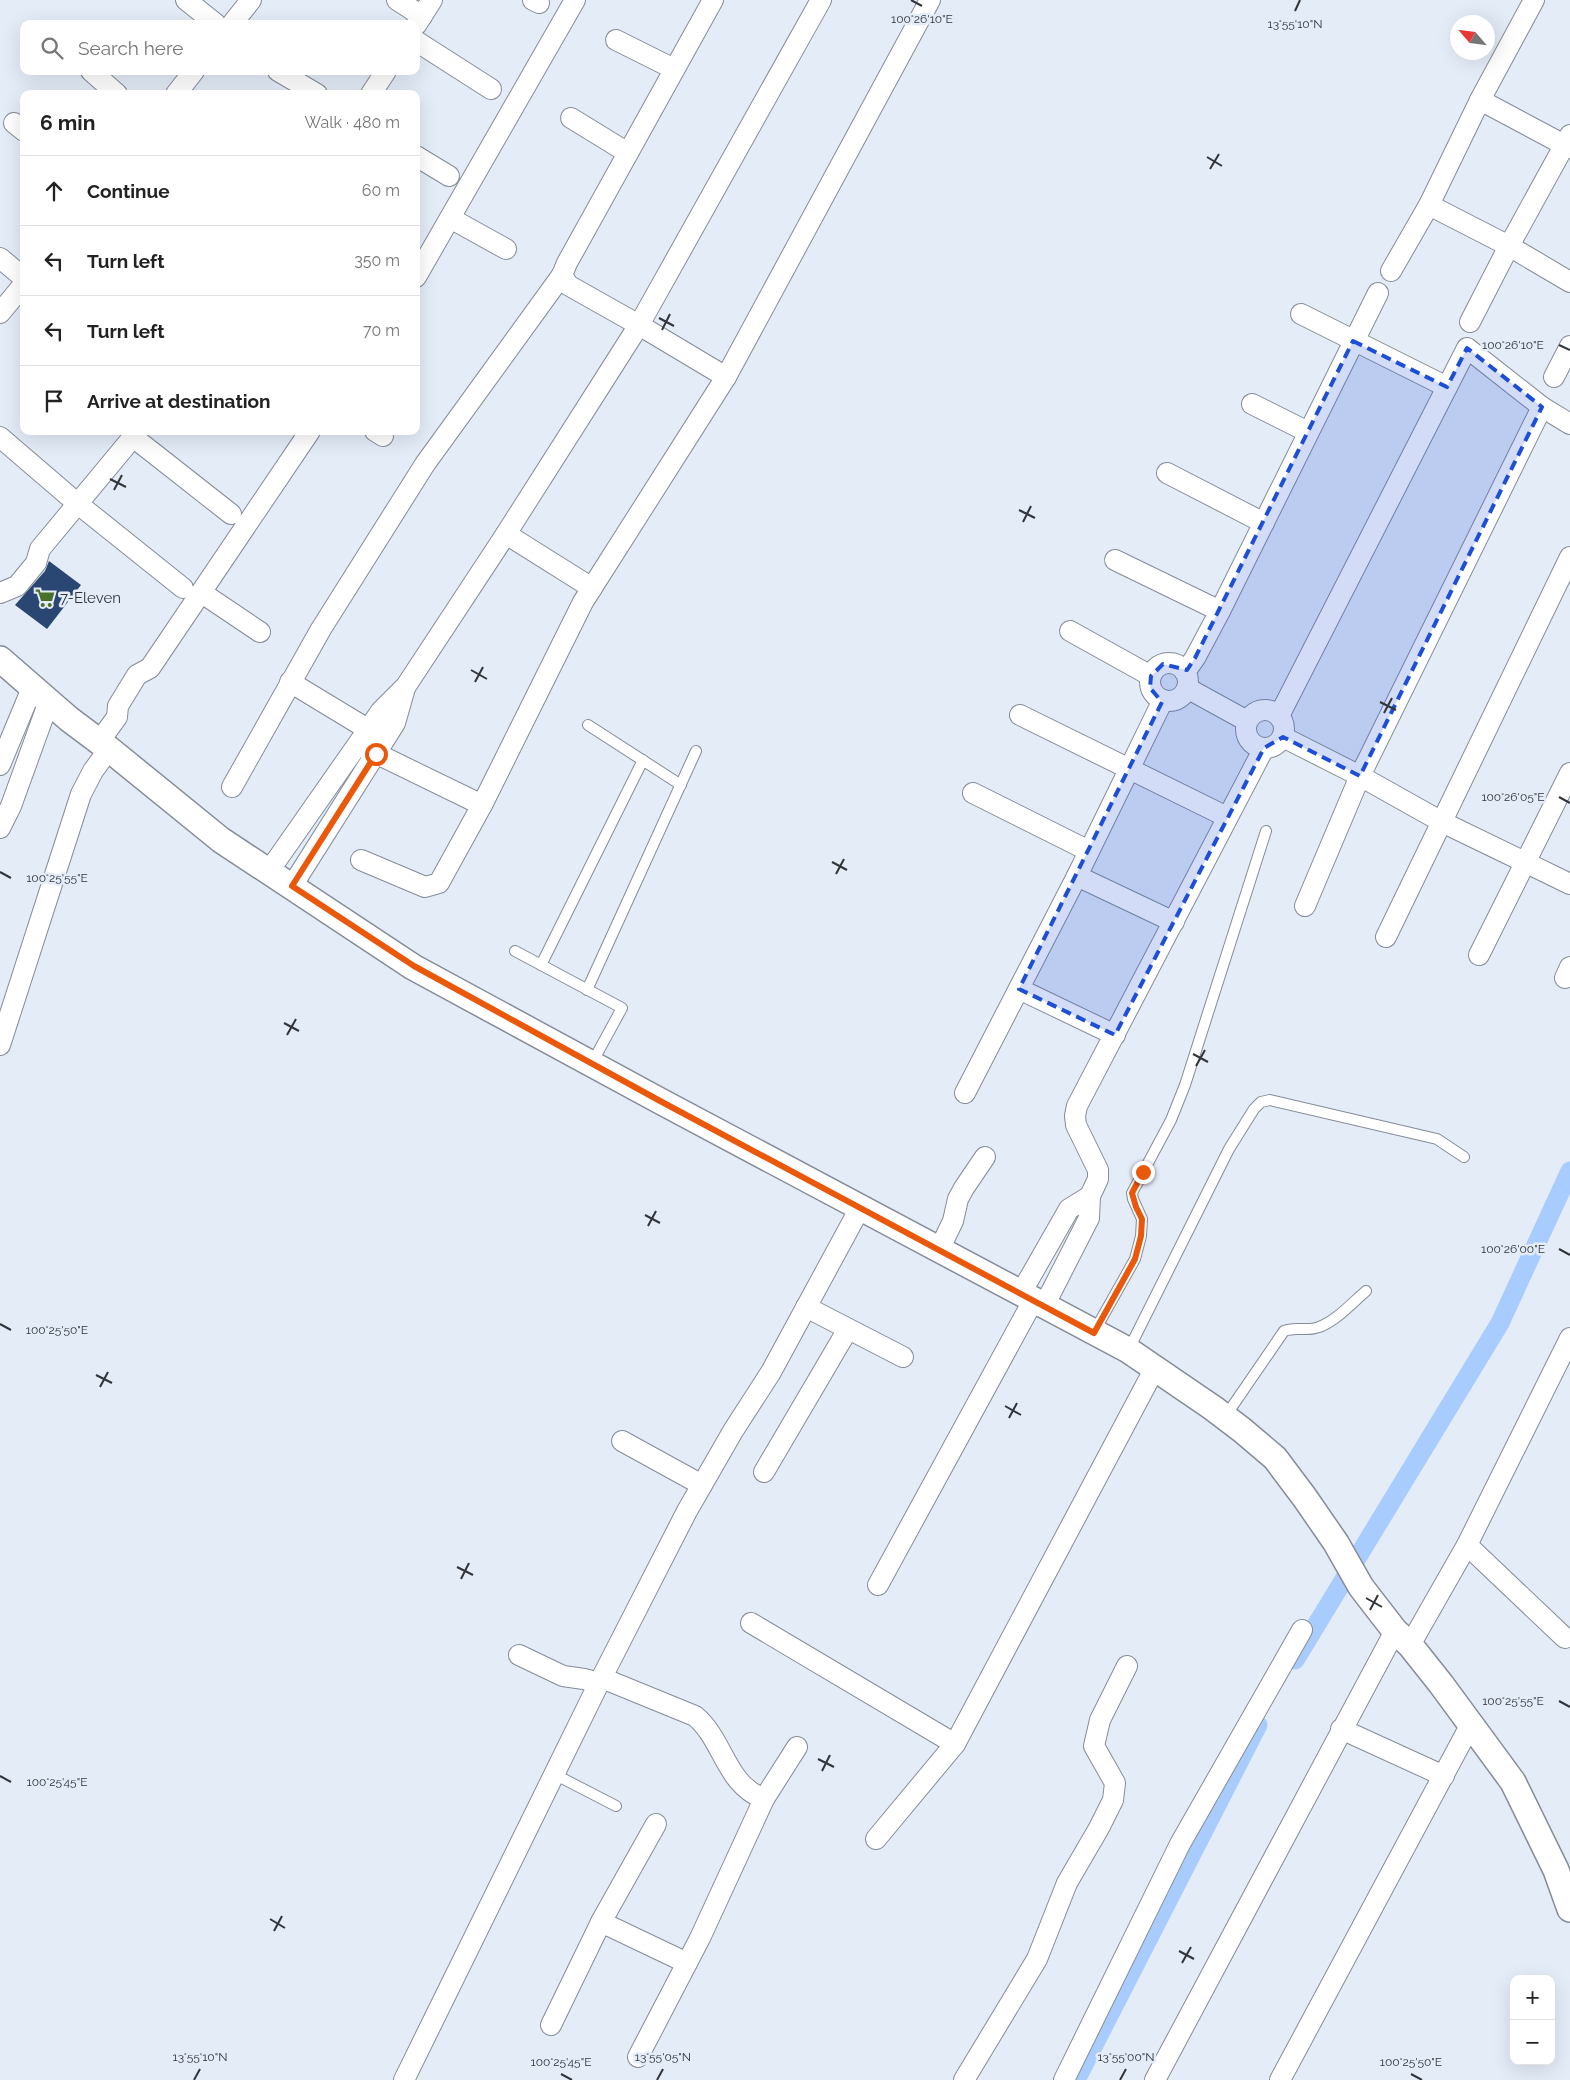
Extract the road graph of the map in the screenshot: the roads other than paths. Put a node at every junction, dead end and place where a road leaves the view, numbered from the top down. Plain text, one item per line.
1 (186, 0) edge
2 (251, 0) edge
3 (397, 0) edge
4 (575, 0) edge
5 (713, 0) edge
6 (821, 0) edge
7 (930, 0) edge
8 (1534, 0) edge
9 (424, 14) edge
10 (211, 20) edge
11 (235, 20) edge
12 (616, 40) dead end
13 (420, 44) edge
14 (674, 68) junction
15 (96, 75) edge
16 (191, 75) edge
17 (285, 75) edge
18 (383, 75) edge
19 (491, 89) dead end
20 (112, 90) edge
21 (179, 90) edge
22 (310, 90) edge
23 (374, 90) edge
24 (1480, 100) junction
25 (571, 118) dead end
26 (1568, 142) edge
27 (628, 153) junction
28 (420, 158) edge
29 (449, 176) dead end
30 (1429, 205) junction
31 (450, 218) junction
32 (1509, 246) junction
33 (506, 248) dead end
34 (0, 258) edge
35 (420, 270) edge
36 (1391, 271) dead end
37 (20, 275) edge
38 (562, 275) junction
39 (1570, 282) edge
40 (20, 289) edge
41 (1378, 293) dead end
42 (0, 313) edge
43 (1302, 314) dead end
44 (1470, 322) dead end
45 (639, 325) junction
46 (1353, 341) junction
47 (1570, 346) edge
48 (726, 377) junction
49 (1554, 377) dead end
50 (1447, 387) junction
51 (1252, 404) dead end
52 (1542, 407) junction
53 (1570, 424) edge
54 (1308, 432) junction
55 (135, 435) edge
56 (137, 435) edge
57 (307, 435) edge
58 (0, 437) edge
59 (1167, 473) dead end
60 (78, 504) junction
61 (231, 514) dead end
62 (1264, 523) junction
63 (506, 534) junction
64 (1570, 557) edge
65 (1115, 560) dead end
66 (592, 588) junction
67 (193, 591) junction
68 (1, 593) edge
69 (1220, 611) junction
70 (1070, 631) dead end
71 (260, 632) dead end
72 (0, 659) edge
73 (1151, 676) junction
74 (1186, 680) junction
75 (290, 682) junction
76 (41, 694) junction
77 (1163, 700) junction
78 (1020, 715) dead end
79 (1280, 716) junction
80 (1248, 721) junction
81 (588, 725) dead end
82 (1283, 737) junction
83 (372, 742) junction
84 (104, 746) junction
85 (1264, 748) junction
86 (696, 751) dead end
87 (643, 760) junction
88 (0, 765) edge
89 (1129, 769) junction
90 (1570, 773) edge
91 (1360, 776) junction
92 (681, 785) junction
93 (232, 787) dead end
94 (973, 793) dead end
95 (482, 805) junction
96 (1228, 817) junction
97 (304, 821) junction
98 (1442, 822) junction
99 (0, 828) edge
100 (1266, 831) dead end
101 (326, 834) junction
102 (1090, 851) junction
103 (361, 860) dead end
104 (1526, 863) junction
105 (269, 871) junction
106 (1077, 876) junction
107 (1570, 884) edge
108 (292, 886) junction
109 (1304, 906) dead end
110 (1174, 922) junction
111 (1386, 937) dead end
112 (515, 951) dead end
113 (1479, 955) dead end
114 (541, 965) junction
115 (1019, 989) junction
116 (587, 990) junction
117 (1115, 1035) junction
118 (0, 1045) edge
119 (592, 1064) junction
120 (964, 1093) dead end
121 (985, 1157) dead end
122 (1464, 1157) dead end
123 (860, 1208) junction
124 (939, 1250) junction
125 (1366, 1291) dead end
126 (1033, 1300) junction
127 (806, 1307) junction
128 (848, 1329) junction
129 (1094, 1333) junction
130 (1570, 1338) edge
131 (1128, 1350) junction
132 (903, 1357) dead end
133 (1155, 1368) junction
134 (1225, 1417) junction
135 (622, 1441) dead end
136 (764, 1472) dead end
137 (702, 1485) junction
138 (1467, 1546) junction
139 (878, 1585) dead end
140 (751, 1623) dead end
141 (1302, 1630) dead end
142 (1402, 1638) junction
143 (1565, 1638) dead end
144 (519, 1655) dead end
145 (1127, 1666) dead end
146 (600, 1681) junction
147 (1472, 1724) junction
148 (1341, 1729) junction
149 (955, 1744) junction
150 (797, 1747) dead end
151 (554, 1774) junction
152 (1444, 1776) junction
153 (764, 1799) junction
154 (616, 1806) dead end
155 (656, 1824) dead end
156 (876, 1839) dead end
157 (1570, 1909) edge
158 (601, 1922) junction
159 (686, 1963) junction
160 (552, 2025) dead end
161 (638, 2057) dead end
162 (404, 2080) edge
163 (964, 2080) edge
164 (1064, 2080) edge
165 (1155, 2080) edge
166 (1280, 2080) edge

1 - 10 street
2 - 11 street
3 - 9 street
4 - 31 street
5 - 14 street
6 - 45 street
7 - 48 street
8 - 24 street
12 - 14 street
13 - 19 street
14 - 27 street
15 - 20 street
16 - 21 street
17 - 22 street
18 - 23 street
24 - 26 street
24 - 30 street
25 - 27 street
26 - 32 street
27 - 38 street
28 - 29 street
30 - 32 street
30 - 36 street
31 - 33 street
31 - 35 street
32 - 39 street
32 - 44 street
34 - 37 street
38 - 45 street
38 - 75 street
40 - 42 street
41 - 46 street
43 - 46 street
45 - 48 street
45 - 63 street
46 - 50 street
46 - 54 street
47 - 49 street
48 - 66 street
50 - 52 street
50 - 79 street
51 - 54 street
52 - 53 street
52 - 91 street
54 - 62 street
55 - 60 street
56 - 61 street
57 - 67 street
58 - 60 street
59 - 62 street
60 - 67 street
60 - 68 street
62 - 69 street
63 - 66 street
63 - 83 street
64 - 98 street
65 - 69 street
66 - 95 street
67 - 71 street
67 - 84 street
69 - 74 street
70 - 73 street
72 - 76 street
73 - 74 street
73 - 77 street
74 - 77 street
74 - 80 street
75 - 83 street
75 - 93 street
76 - 84 street
76 - 88 street
76 - 99 street
77 - 89 street
78 - 89 street
79 - 80 street
79 - 82 street
80 - 85 street
81 - 87 lane
82 - 85 street
82 - 91 street
83 - 95 street
83 - 97 street
83 - 101 street
84 - 105 street
84 - 118 street
85 - 96 street
86 - 92 lane
87 - 92 lane
87 - 114 lane
89 - 96 street
89 - 102 street
90 - 104 street
91 - 98 street
91 - 109 street
92 - 116 lane
94 - 102 street
95 - 103 street
96 - 110 street
97 - 101 street
97 - 105 street
98 - 104 street
98 - 111 street
100 - 129 lane
101 - 108 street
102 - 106 street
104 - 107 street
104 - 113 street
105 - 108 street
106 - 110 street
106 - 115 street
108 - 119 street
110 - 117 street
112 - 114 lane
114 - 116 lane
115 - 117 street
115 - 120 street
116 - 119 lane
117 - 126 street
119 - 123 street
121 - 124 street
122 - 131 lane
123 - 124 street
123 - 127 street
124 - 126 street
125 - 134 lane
126 - 129 street
126 - 139 street
127 - 128 street
127 - 137 street
128 - 132 street
128 - 136 street
129 - 131 street
130 - 138 street
131 - 133 street
133 - 134 street
133 - 149 street
134 - 142 street
135 - 137 street
137 - 146 street
138 - 142 street
138 - 143 street
140 - 149 street
141 - 164 street
142 - 147 street
142 - 148 street
144 - 146 street
145 - 163 street
146 - 151 street
146 - 153 street
147 - 152 street
147 - 157 street
148 - 152 street
148 - 165 street
149 - 156 street
150 - 153 street
151 - 154 lane
151 - 162 street
152 - 166 street
153 - 159 street
155 - 158 street
158 - 159 street
158 - 160 street
159 - 161 street

